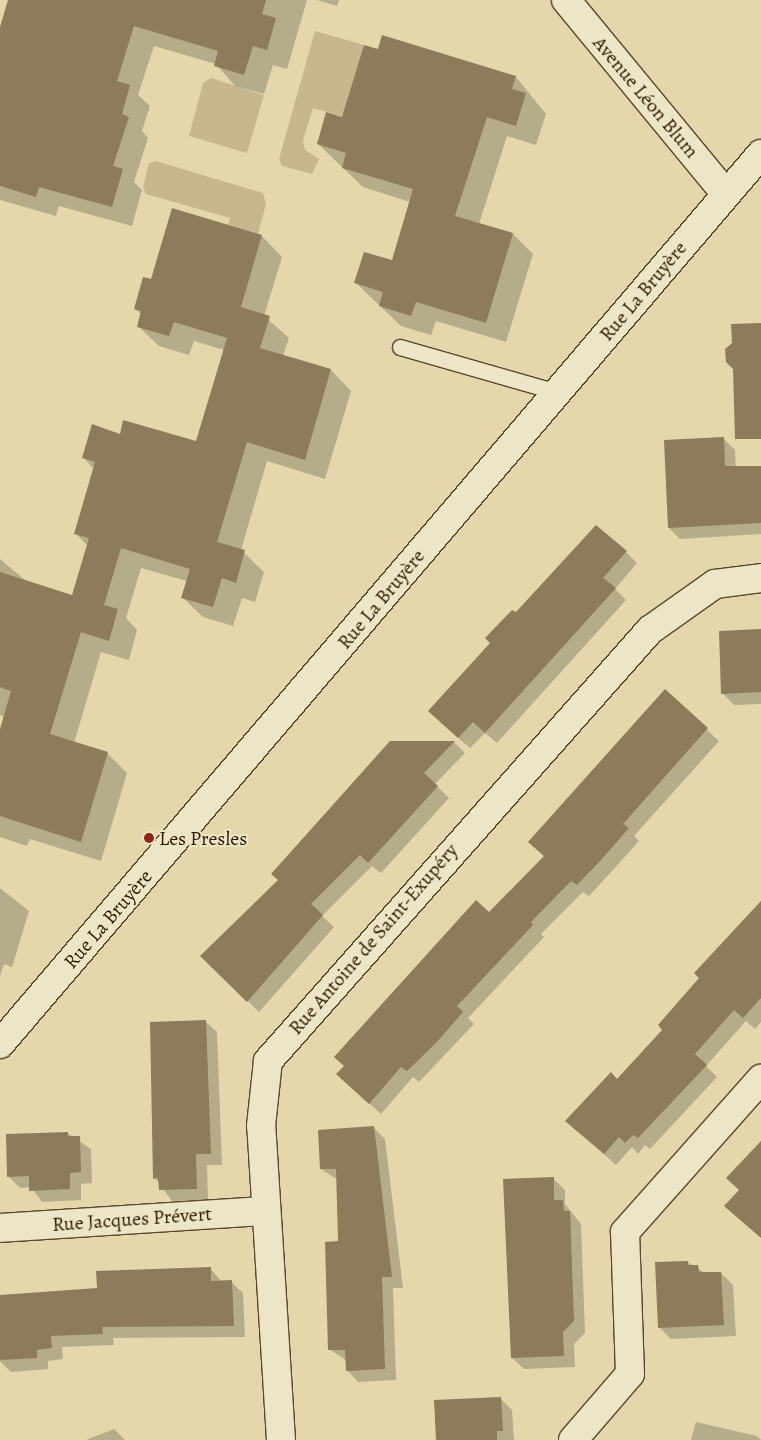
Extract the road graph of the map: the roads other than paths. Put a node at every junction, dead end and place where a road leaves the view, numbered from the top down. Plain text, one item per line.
1 (566, 0) edge
2 (761, 154) edge
3 (726, 194) junction
4 (400, 346) dead end
5 (557, 392) junction
6 (761, 578) edge
7 (0, 1044) edge
8 (761, 1079) edge
9 (264, 1211) junction
10 (0, 1228) edge
11 (281, 1440) edge
12 (573, 1440) edge

1 - 3 street, Avenue Léon Blum
2 - 3 street, Rue La Bruyère
3 - 5 street, Rue La Bruyère
4 - 5 lane
5 - 7 street, Rue La Bruyère
6 - 9 street, Rue Antoine de Saint-Exupéry
8 - 12 street
9 - 10 street, Rue Jacques Prévert
9 - 11 street, Rue Antoine de Saint-Exupéry

